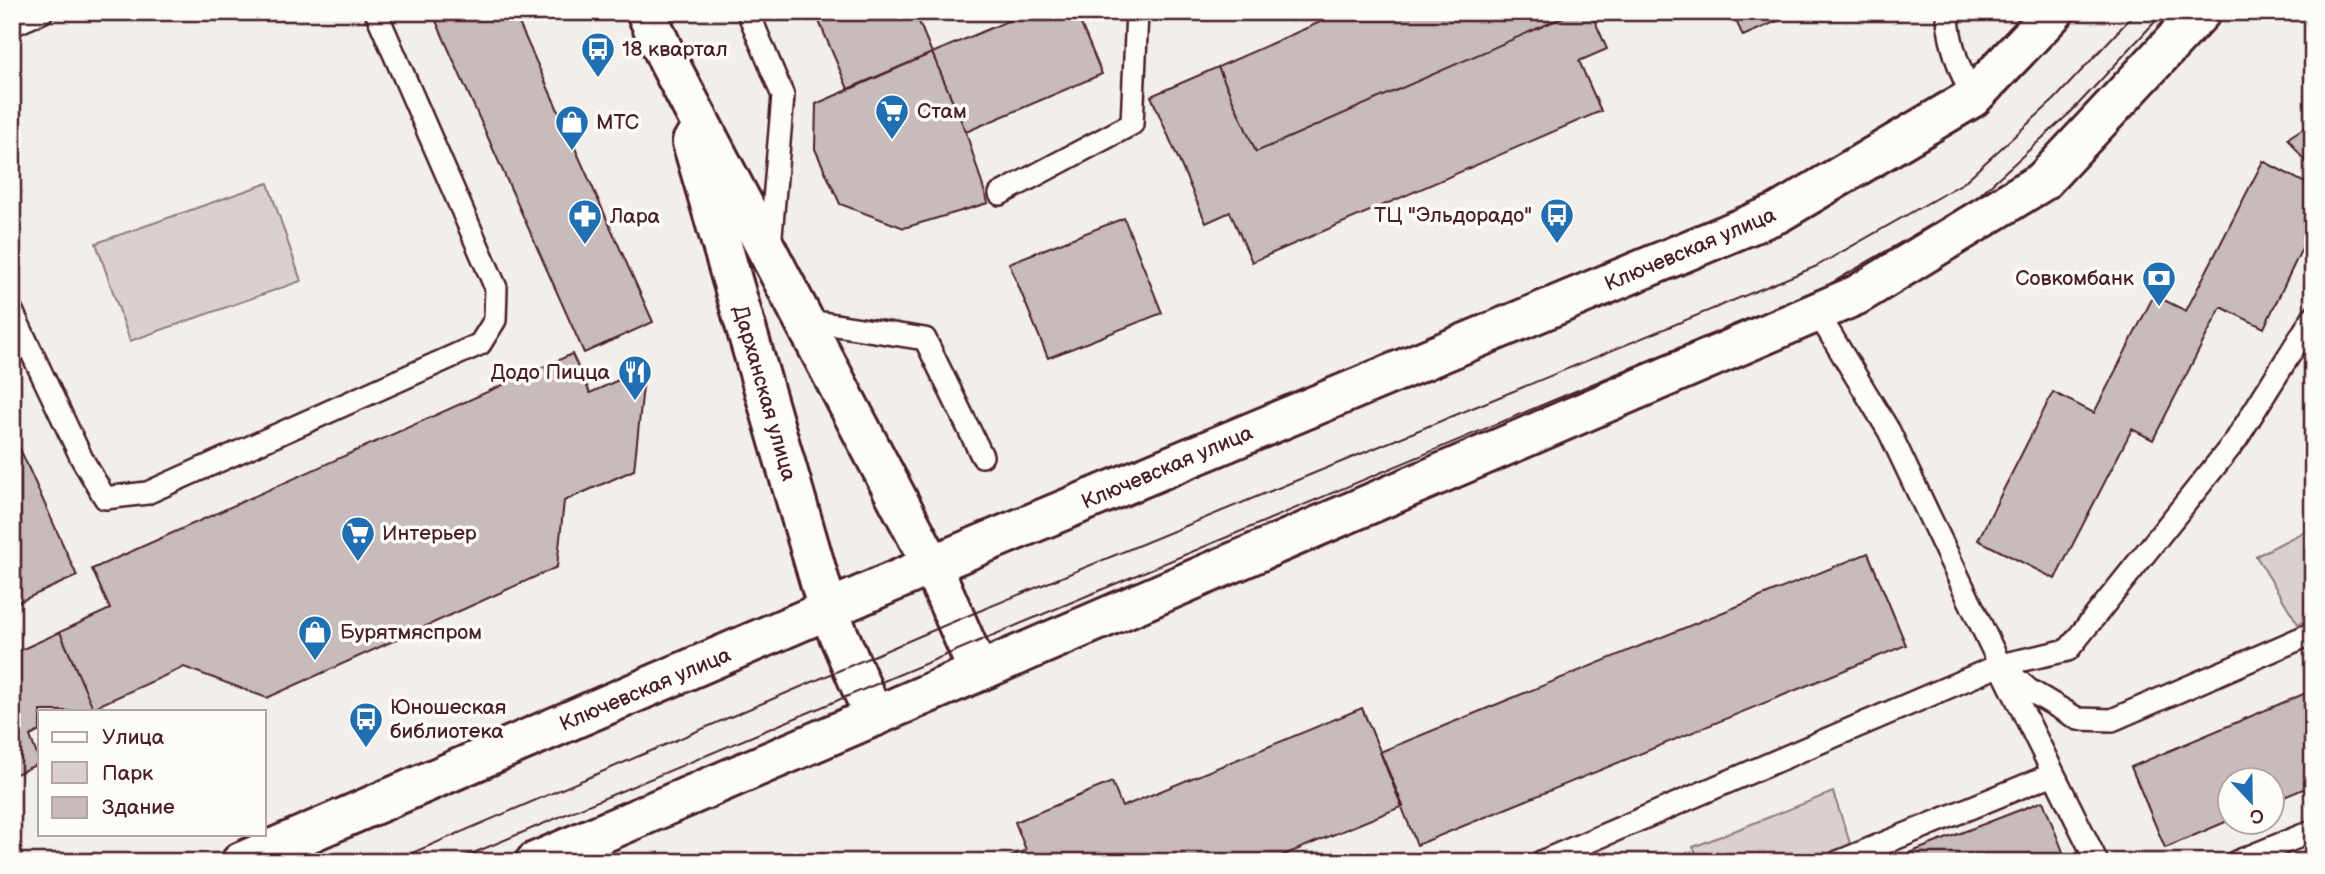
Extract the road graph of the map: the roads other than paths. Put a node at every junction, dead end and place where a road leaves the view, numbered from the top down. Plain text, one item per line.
1 (42, 12) edge
2 (376, 12) edge
3 (646, 12) edge
4 (748, 12) edge
5 (1137, 12) edge
6 (1953, 12) edge
7 (2054, 12) edge
8 (2202, 12) edge
9 (12, 25) edge
10 (668, 63) junction
11 (1972, 99) junction
12 (1000, 194) dead end
13 (769, 254) junction
14 (12, 311) edge
15 (1817, 312) junction
16 (2313, 317) edge
17 (804, 320) junction
18 (982, 456) dead end
19 (932, 565) junction
20 (828, 610) junction
21 (2313, 633) edge
22 (2000, 665) junction
23 (978, 671) junction
24 (874, 717) junction
25 (2053, 774) junction
26 (2313, 831) edge
27 (241, 862) edge
28 (535, 862) edge
29 (1541, 862) edge
30 (1839, 862) edge
31 (2097, 862) edge
32 (2236, 862) edge

1 - 9 lane
2 - 14 lane
3 - 10 main road, Дарханская улица
4 - 13 lane
5 - 12 lane
6 - 11 lane
7 - 11 main road, Ключевская улица
8 - 15 main road
10 - 13 main road, Дарханская улица
10 - 20 main road, Дарханская улица
11 - 19 main road, Ключевская улица
13 - 17 main road, Дарханская улица
15 - 22 lane
15 - 23 main road
16 - 22 lane
17 - 18 lane
17 - 19 main road, Дарханская улица
19 - 20 main road, Ключевская улица
19 - 23 main road, Дарханская улица
20 - 24 main road, Дарханская улица
20 - 27 main road, Ключевская улица
21 - 22 lane
22 - 25 lane
22 - 29 lane
23 - 24 main road
24 - 28 main road
25 - 30 lane
25 - 31 lane
26 - 32 lane

